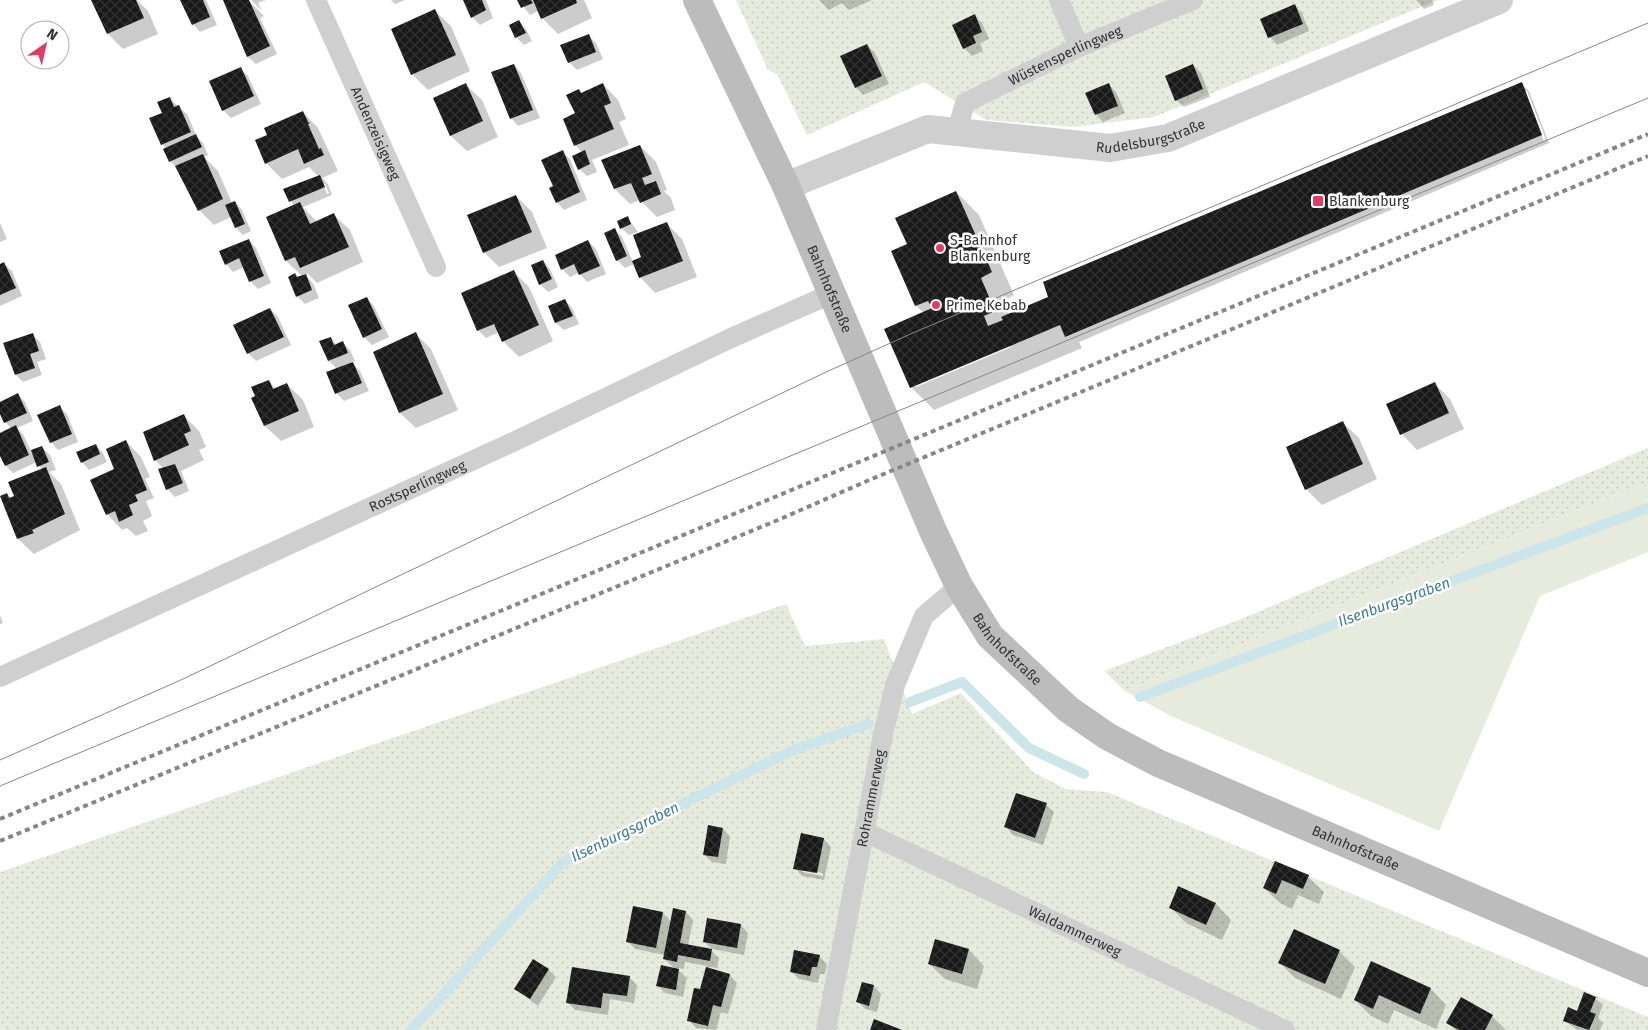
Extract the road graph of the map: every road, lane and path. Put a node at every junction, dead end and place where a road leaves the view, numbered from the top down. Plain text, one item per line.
1 (316, 0) edge
2 (697, 0) edge
3 (1059, 0) edge
4 (1193, 0) edge
5 (1499, 0) edge
6 (1079, 47) junction
7 (957, 131) junction
8 (786, 186) junction
9 (436, 267) dead end
10 (833, 293) junction
11 (959, 586) junction
12 (0, 677) edge
13 (865, 832) junction
14 (1648, 973) edge
15 (826, 1030) edge
16 (1285, 1030) edge

1 - 9 lane, Andenzeisigweg
2 - 8 main road, Bahnhofstraße
3 - 6 lane
4 - 6 lane, Wüstensperlingweg
5 - 7 street, Rudelsburgstraße
6 - 7 lane, Wüstensperlingweg
7 - 8 street, Rudelsburgstraße
8 - 10 main road, Bahnhofstraße
10 - 11 main road, Bahnhofstraße
10 - 12 lane, Rostsperlingweg
11 - 13 lane, Rohrammerweg
11 - 14 main road, Bahnhofstraße
13 - 15 lane, Rohrammerweg
13 - 16 lane, Waldammerweg

